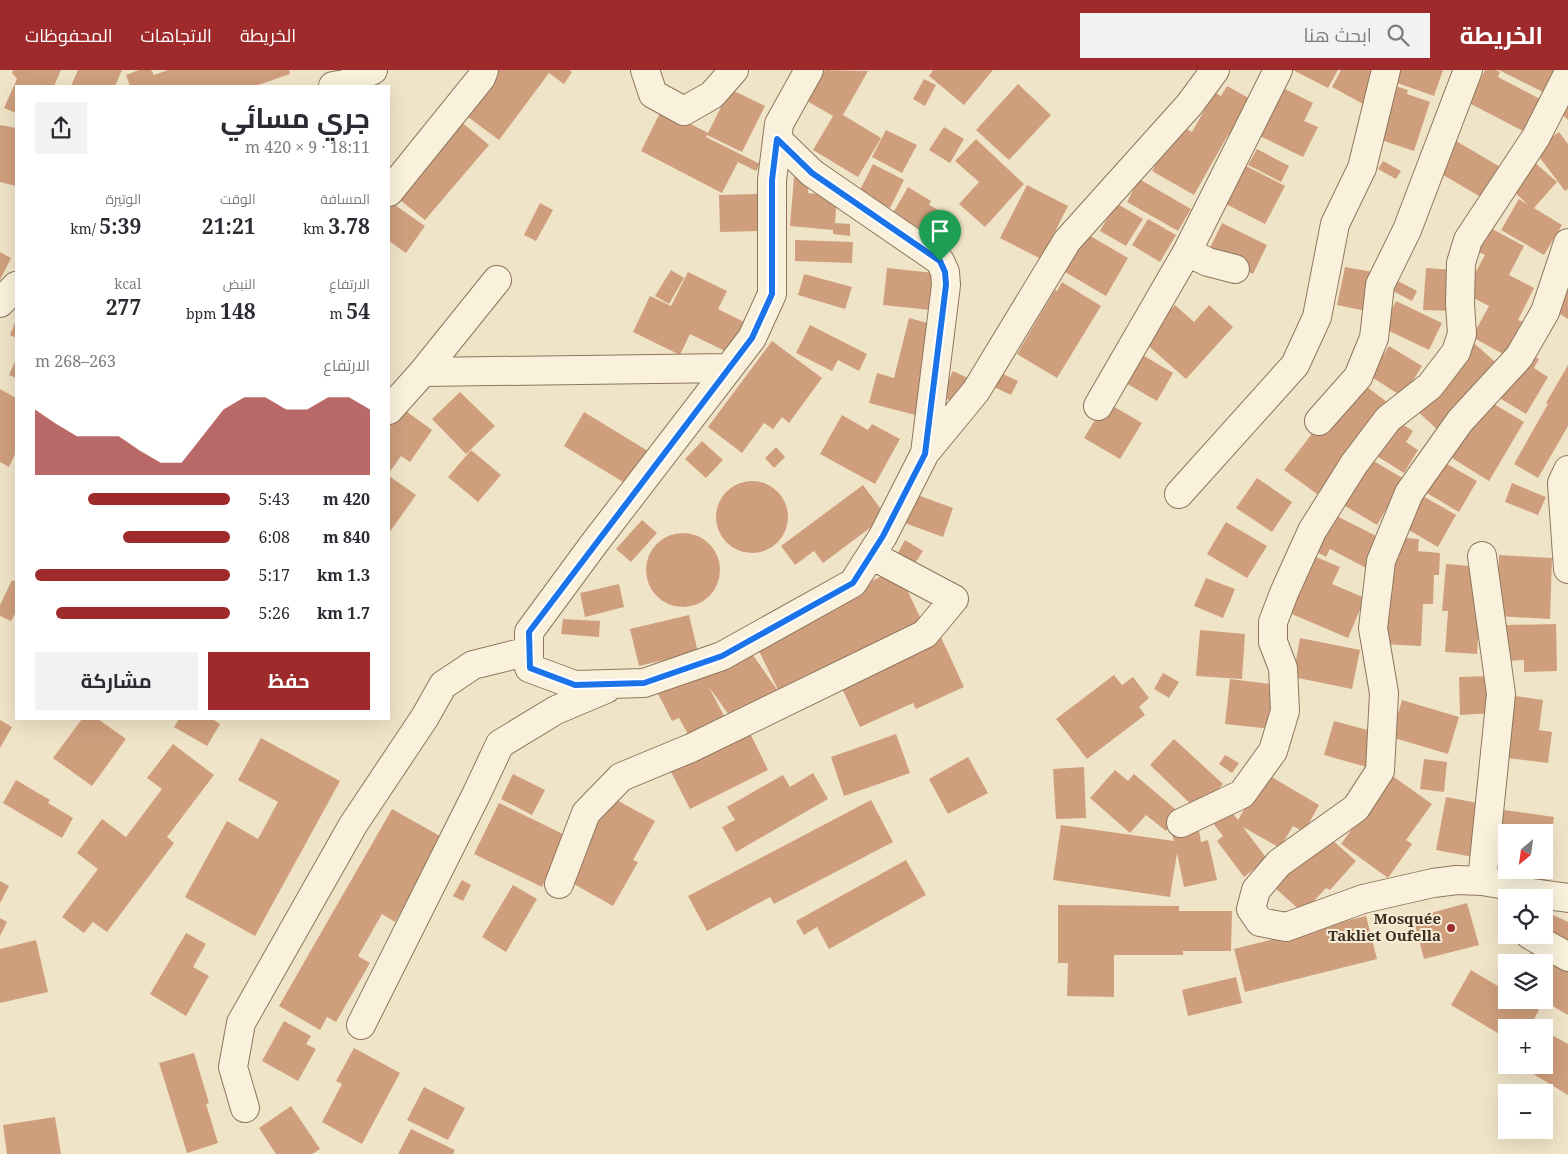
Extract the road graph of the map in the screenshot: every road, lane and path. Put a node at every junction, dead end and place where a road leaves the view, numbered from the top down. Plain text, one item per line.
1 (373, 70) edge
2 (484, 70) edge
3 (645, 70) edge
4 (734, 70) edge
5 (810, 70) edge
6 (1215, 70) edge
7 (1278, 70) edge
8 (1386, 70) edge
9 (1468, 70) edge
10 (1568, 74) edge
11 (339, 85) edge
12 (777, 139) junction
13 (390, 191) edge
14 (1568, 243) edge
15 (1187, 252) junction
16 (1235, 269) dead end
17 (498, 280) dead end
18 (15, 287) edge
19 (0, 303) edge
20 (729, 368) junction
21 (423, 372) junction
22 (1098, 406) dead end
23 (390, 409) edge
24 (1319, 421) dead end
25 (925, 454) junction
26 (1568, 470) edge
27 (1179, 494) dead end
28 (871, 555) junction
29 (1482, 556) dead end
30 (1568, 569) edge
31 (529, 651) junction
32 (618, 684) junction
33 (1181, 823) dead end
34 (558, 884) dead end
35 (1496, 890) edge
36 (1568, 898) edge
37 (1546, 944) edge
38 (1568, 957) edge
39 (361, 1025) dead end
40 (245, 1108) dead end

1 - 11 street
2 - 13 street
3 - 4 street
5 - 12 street
6 - 25 street
7 - 15 street
8 - 27 street
9 - 24 street
10 - 33 street
12 - 20 street
12 - 25 street
14 - 35 street
15 - 16 street
15 - 22 street
17 - 21 street
18 - 19 street
20 - 21 street
20 - 31 street
21 - 23 street
25 - 28 street
26 - 30 street
28 - 32 street
28 - 34 street
29 - 35 street
31 - 32 street
31 - 40 street
32 - 39 street
35 - 36 street
37 - 38 street

